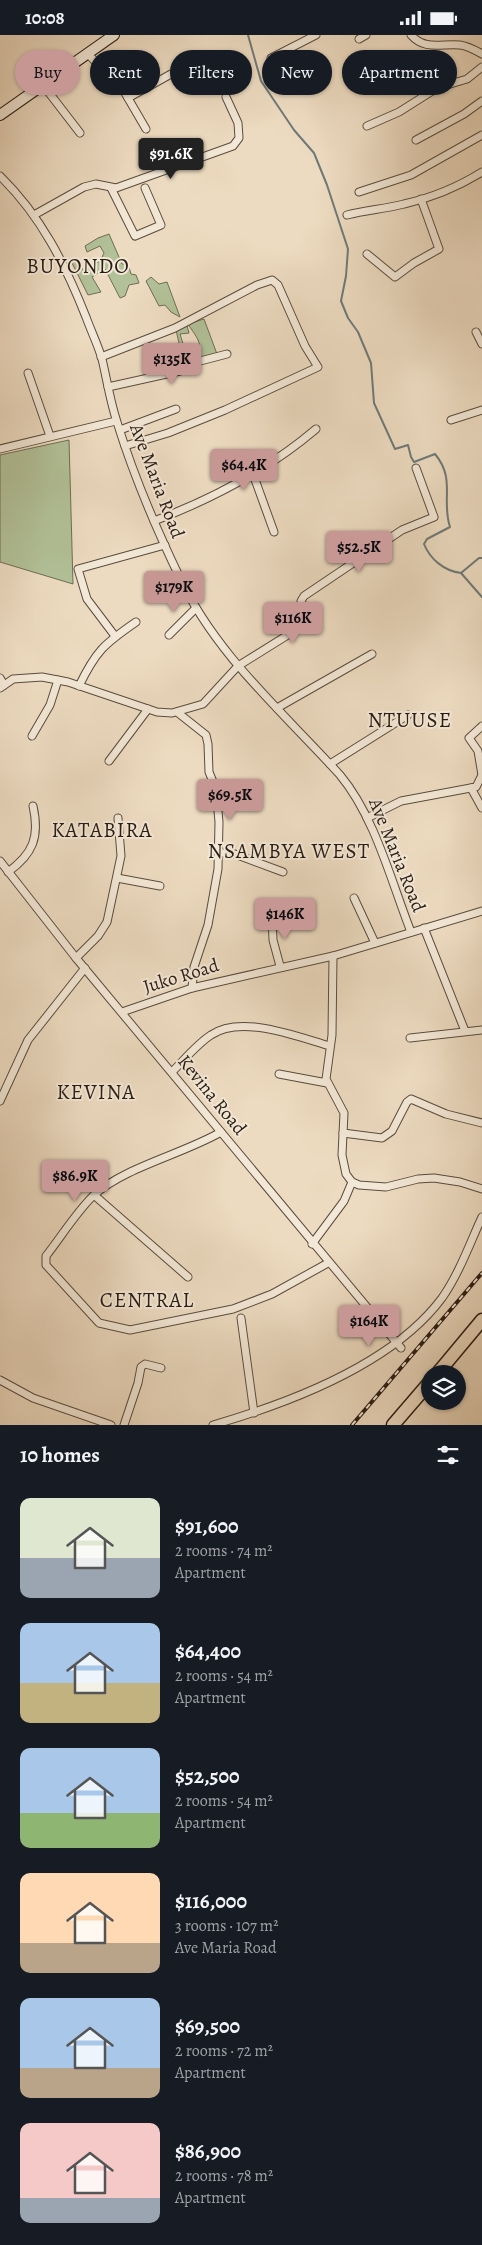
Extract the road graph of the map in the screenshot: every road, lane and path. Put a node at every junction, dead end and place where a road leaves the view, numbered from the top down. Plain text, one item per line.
1 (114, 35) edge
2 (316, 35) edge
3 (411, 35) edge
4 (285, 50) edge
5 (88, 54) junction
6 (482, 54) edge
7 (80, 60) edge
8 (482, 67) edge
9 (170, 75) edge
10 (29, 95) edge
11 (52, 95) edge
12 (226, 97) dead end
13 (128, 98) junction
14 (482, 101) edge
15 (0, 115) edge
16 (367, 126) dead end
17 (146, 129) dead end
18 (80, 133) dead end
19 (482, 135) edge
20 (416, 140) dead end
21 (482, 172) edge
22 (0, 176) edge
23 (111, 188) junction
24 (145, 188) dead end
25 (359, 192) dead end
26 (421, 199) junction
27 (34, 215) junction
28 (347, 215) dead end
29 (367, 254) dead end
30 (476, 332) dead end
31 (482, 345) edge
32 (227, 354) dead end
33 (101, 357) junction
34 (28, 373) dead end
35 (108, 387) junction
36 (176, 409) dead end
37 (482, 410) edge
38 (451, 420) dead end
39 (116, 421) junction
40 (316, 429) dead end
41 (120, 430) junction
42 (50, 436) junction
43 (125, 446) junction
44 (0, 449) edge
45 (416, 468) dead end
46 (253, 474) junction
47 (154, 521) junction
48 (274, 532) dead end
49 (165, 545) junction
50 (196, 608) junction
51 (136, 622) dead end
52 (169, 635) dead end
53 (115, 636) junction
54 (372, 654) dead end
55 (238, 666) junction
56 (58, 680) junction
57 (1, 684) edge
58 (79, 686) junction
59 (148, 709) junction
60 (277, 709) junction
61 (177, 712) junction
62 (408, 715) dead end
63 (482, 726) edge
64 (32, 736) dead end
65 (109, 761) dead end
66 (330, 764) junction
67 (482, 775) edge
68 (471, 788) junction
69 (33, 805) dead end
70 (482, 808) edge
71 (118, 818) dead end
72 (368, 818) junction
73 (218, 853) junction
74 (0, 861) edge
75 (8, 872) junction
76 (283, 872) dead end
77 (118, 878) junction
78 (160, 886) dead end
79 (354, 898) dead end
80 (482, 911) edge
81 (272, 917) dead end
82 (424, 928) junction
83 (411, 932) junction
84 (375, 943) junction
85 (333, 956) junction
86 (76, 958) junction
87 (280, 966) junction
88 (85, 968) junction
89 (192, 987) junction
90 (122, 1012) junction
91 (482, 1030) edge
92 (465, 1031) junction
93 (410, 1038) dead end
94 (330, 1046) junction
95 (172, 1072) junction
96 (279, 1074) dead end
97 (327, 1083) junction
98 (3, 1085) edge
99 (0, 1101) edge
100 (482, 1123) edge
101 (221, 1132) junction
102 (343, 1133) junction
103 (352, 1182) junction
104 (482, 1189) edge
105 (94, 1195) junction
106 (482, 1217) edge
107 (312, 1244) junction
108 (328, 1263) junction
109 (188, 1277) dead end
110 (241, 1318) dead end
111 (482, 1320) edge
112 (399, 1345) junction
113 (444, 1365) edge
114 (161, 1368) dead end
115 (0, 1380) edge
116 (421, 1392) edge
117 (254, 1413) junction
118 (111, 1425) edge
119 (124, 1425) edge
120 (213, 1425) edge
121 (393, 1425) edge

1 - 5 main road
2 - 4 street
3 - 6 street
5 - 7 main road
5 - 13 street
8 - 16 street
9 - 13 street
10 - 15 main road
11 - 18 street
12 - 23 street
13 - 17 street
14 - 20 street
19 - 25 street
21 - 26 street
22 - 27 street, Ave Maria Road
23 - 24 street
23 - 27 street
26 - 28 street
26 - 29 street
27 - 33 street, Ave Maria Road
30 - 31 street
32 - 35 street
33 - 35 street, Ave Maria Road
33 - 43 street
34 - 42 street
35 - 39 street, Ave Maria Road
36 - 41 street
37 - 38 street
39 - 41 street, Ave Maria Road
39 - 42 street
40 - 46 street
41 - 43 street, Ave Maria Road
42 - 44 street
43 - 47 street, Ave Maria Road
45 - 55 street
46 - 47 street
46 - 48 street
47 - 49 street, Ave Maria Road
49 - 50 street, Ave Maria Road
49 - 53 street
50 - 52 street
50 - 55 street, Ave Maria Road
51 - 53 street
53 - 58 street
54 - 60 street
55 - 60 street, Ave Maria Road
55 - 61 street
56 - 57 street
56 - 58 street
56 - 64 street
58 - 59 street
59 - 61 street
59 - 65 street
60 - 66 street, Ave Maria Road
61 - 73 street
62 - 66 street
63 - 67 street
66 - 72 street, Ave Maria Road
67 - 68 street
68 - 70 street
68 - 72 street
69 - 75 street
71 - 77 street
72 - 83 street, Ave Maria Road
73 - 76 street
73 - 89 street
74 - 75 street, Kevina Road
75 - 86 street, Kevina Road
77 - 78 street
77 - 86 street
79 - 84 street
80 - 82 street, Juko Road
81 - 87 street
82 - 83 street, Juko Road
82 - 92 street
83 - 84 street, Juko Road
84 - 85 street, Juko Road
85 - 87 street, Juko Road
85 - 94 street
86 - 88 street, Kevina Road
87 - 89 street, Juko Road
88 - 90 street, Kevina Road
88 - 98 street
89 - 90 street, Juko Road
90 - 95 street, Kevina Road
91 - 92 street
92 - 93 street
94 - 95 street
94 - 97 street
95 - 101 street, Kevina Road
96 - 97 street
97 - 102 street
98 - 99 street
100 - 102 street
101 - 105 street
101 - 107 street, Kevina Road
102 - 103 street
103 - 104 street
103 - 107 street
105 - 108 street
105 - 109 street
106 - 112 street
107 - 108 street, Kevina Road
108 - 112 street, Kevina Road
110 - 117 street
111 - 113 highway
112 - 117 street
114 - 119 street
115 - 118 street
116 - 121 highway
117 - 120 street

